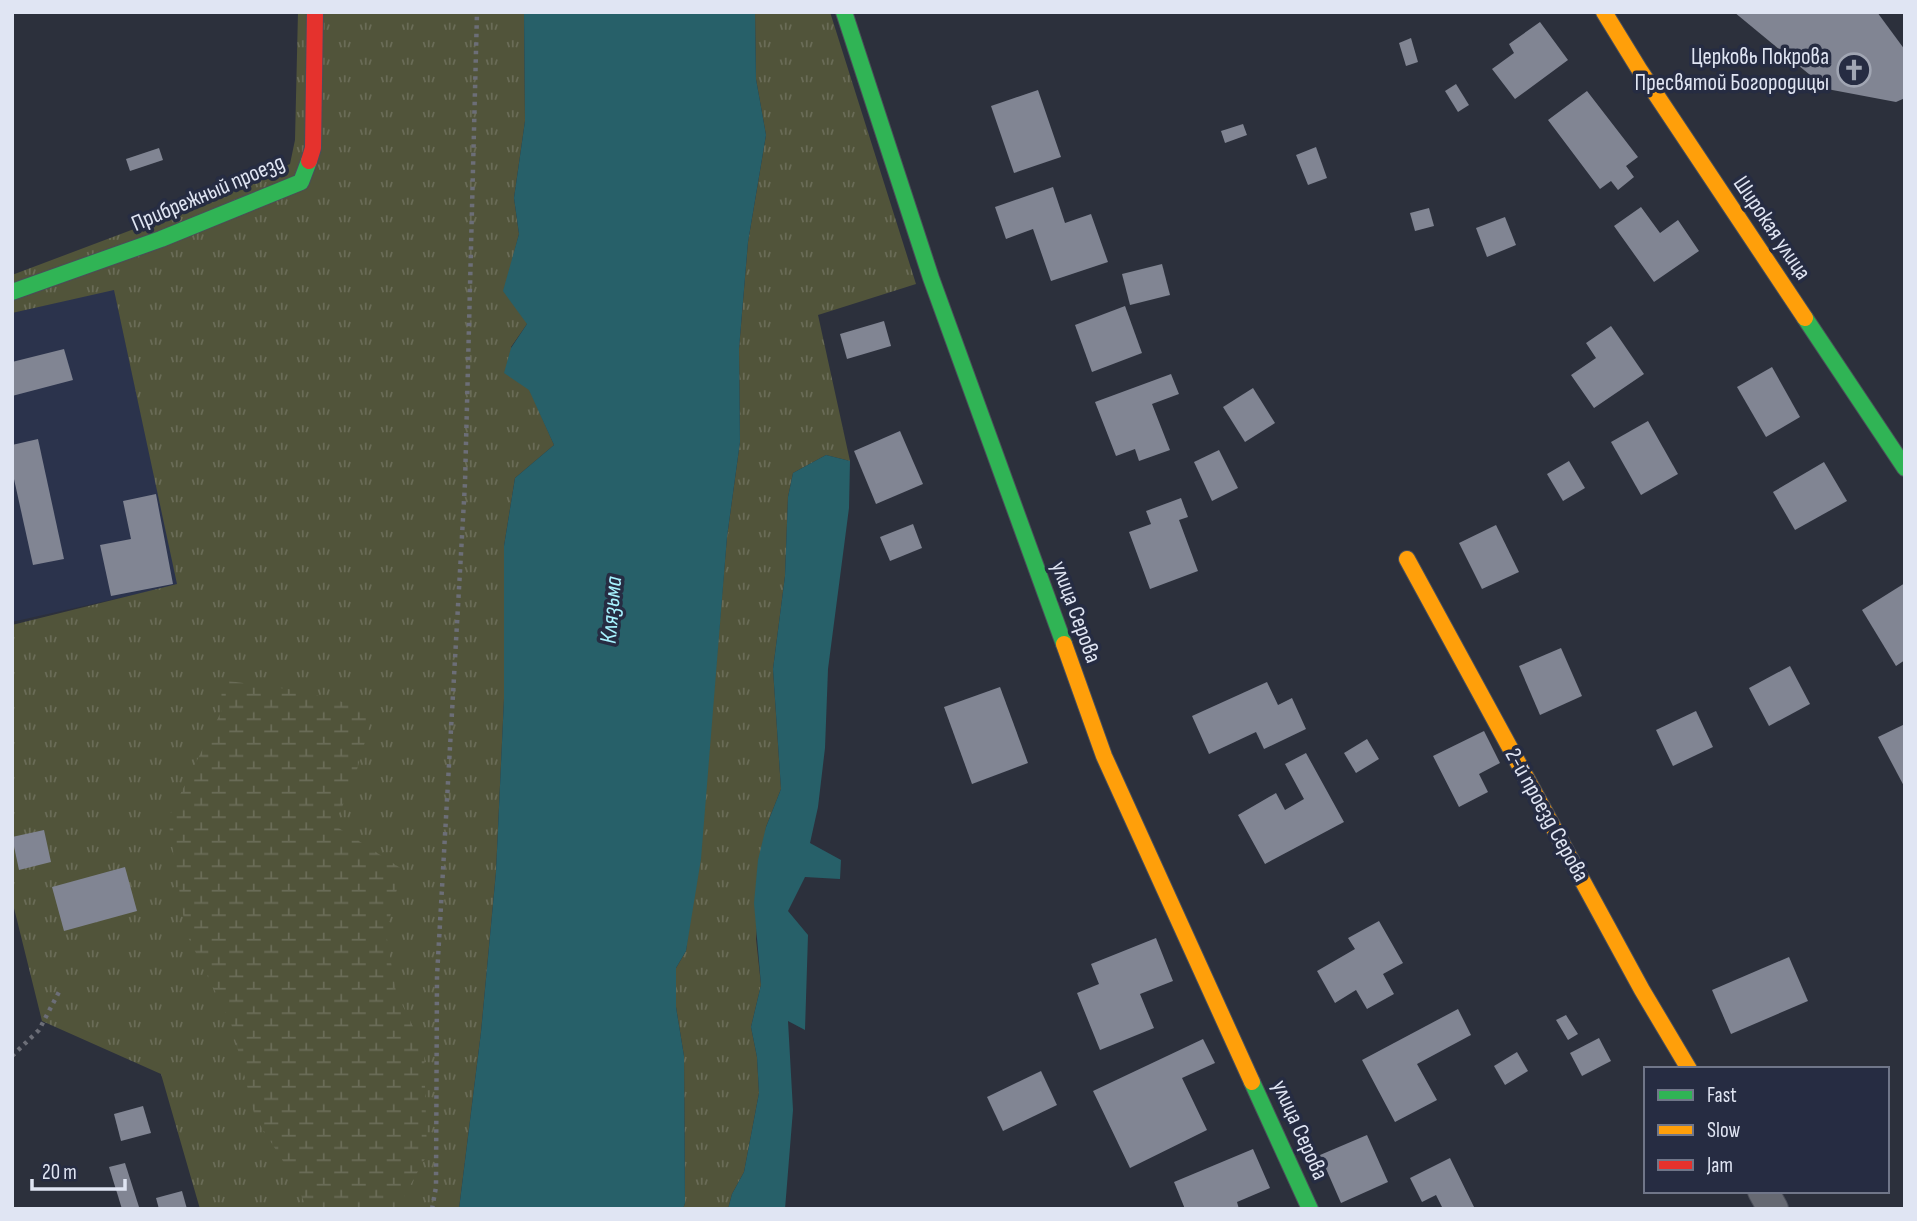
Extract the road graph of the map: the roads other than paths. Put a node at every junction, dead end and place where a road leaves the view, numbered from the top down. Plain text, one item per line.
1 (315, 12) edge
2 (844, 12) edge
3 (1604, 12) edge
4 (12, 292) edge
5 (1905, 468) edge
6 (1407, 559) dead end
7 (1688, 1067) edge
8 (1764, 1193) edge
9 (1310, 1209) edge
10 (1773, 1209) edge

1 - 4 street, Прибрежный проезд
2 - 9 street, улица Серова
3 - 5 street, Широкая улица
6 - 7 street, 2-й проезд Серова
8 - 10 street

